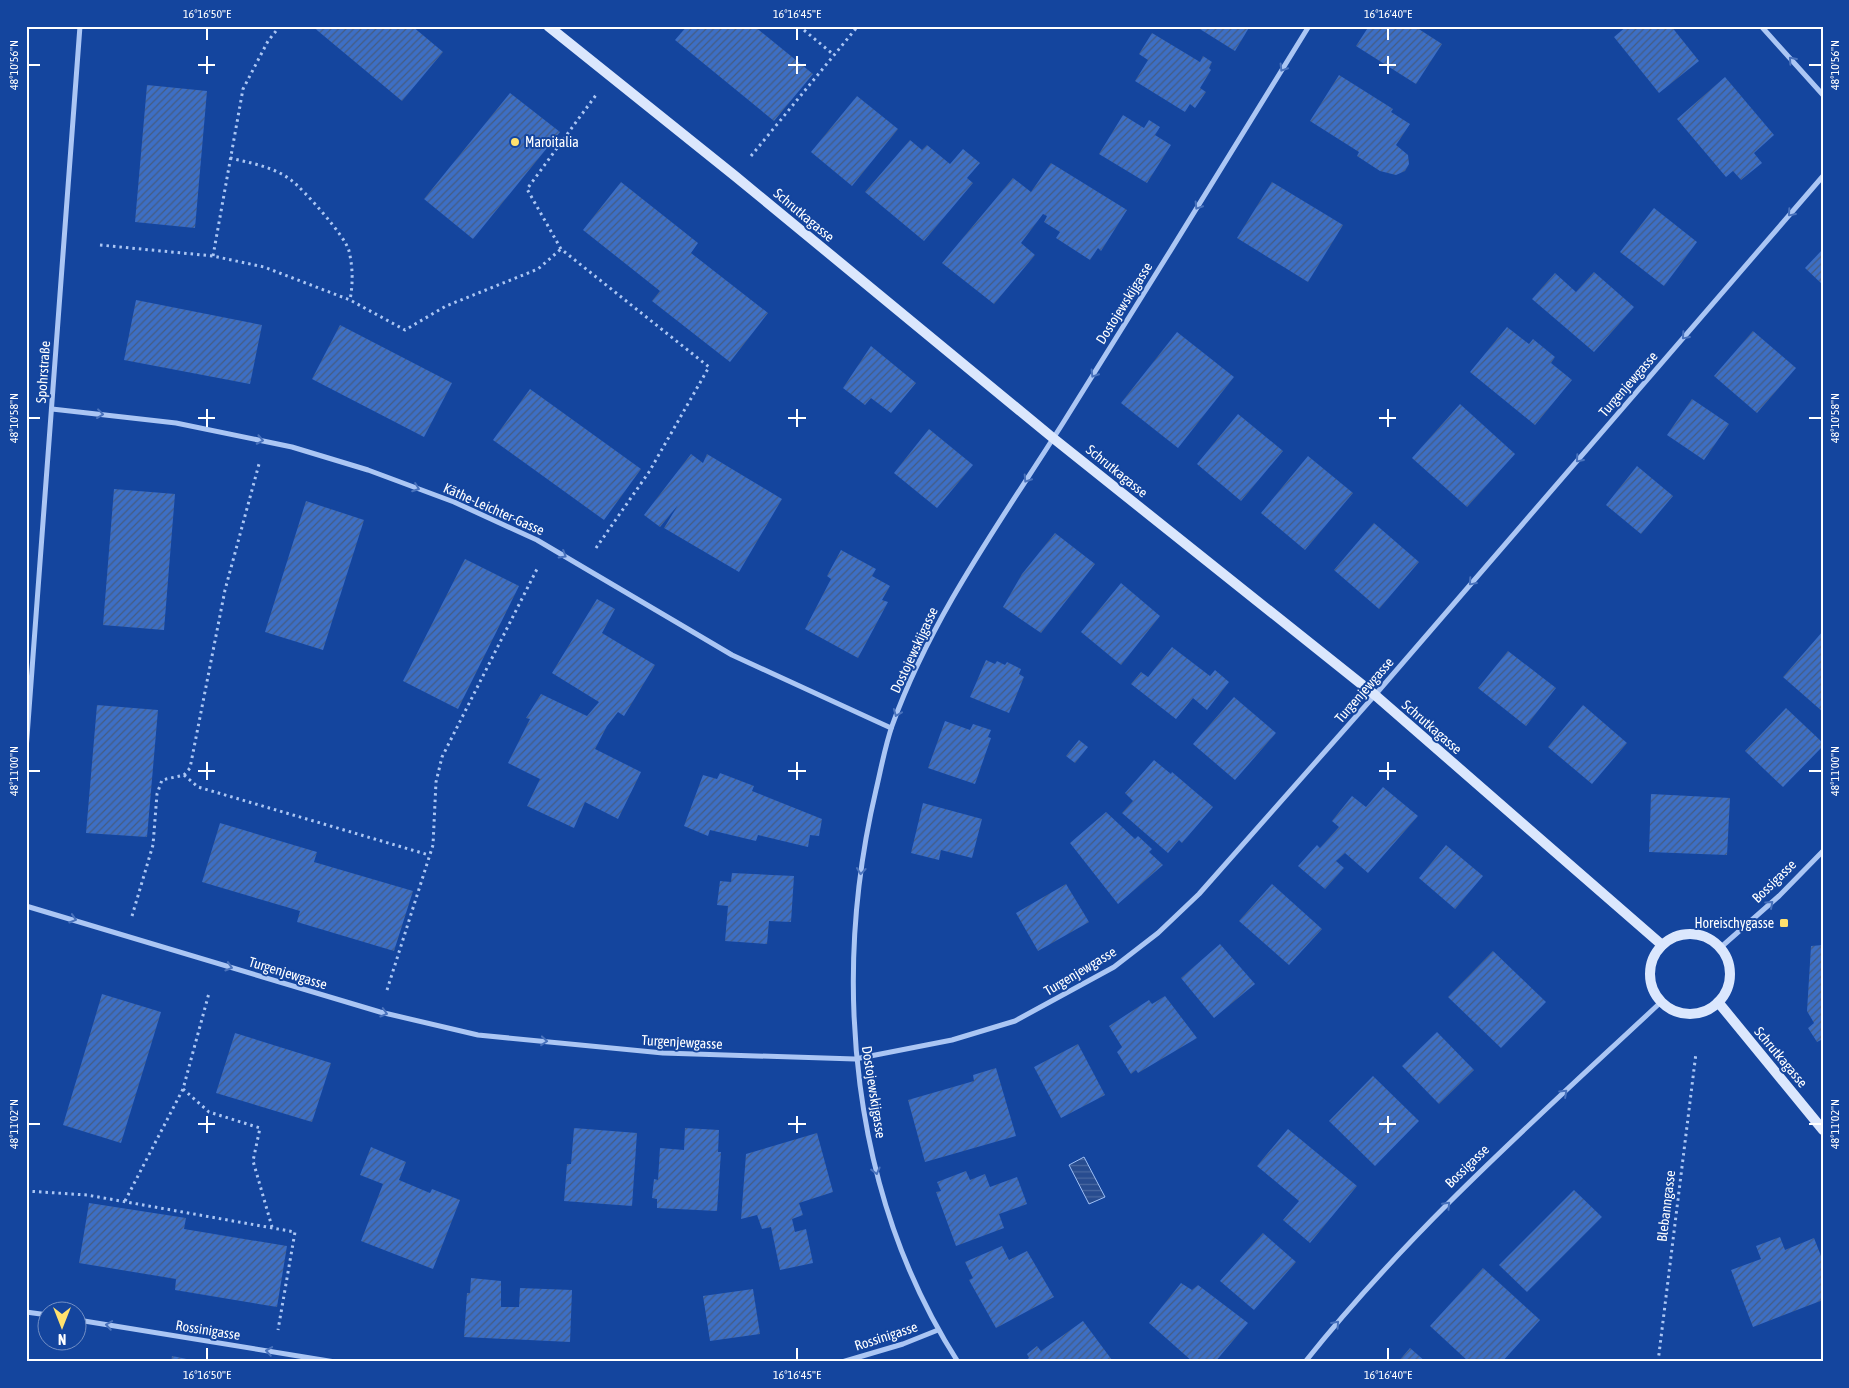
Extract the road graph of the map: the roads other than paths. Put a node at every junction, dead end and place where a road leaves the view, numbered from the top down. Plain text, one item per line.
1 (80, 26) edge
2 (548, 26) edge
3 (1309, 26) edge
4 (1760, 26) edge
5 (1823, 95) edge
6 (1823, 176) edge
7 (52, 409) junction
8 (1053, 438) junction
9 (1375, 695) junction
10 (891, 728) junction
11 (26, 750) edge
12 (1823, 851) edge
13 (26, 906) edge
14 (1662, 945) junction
15 (1720, 948) junction
16 (1661, 1002) junction
17 (1718, 1002) junction
18 (855, 1059) junction
19 (1823, 1130) edge
20 (88, 1322) edge
21 (938, 1330) junction
22 (335, 1362) edge
23 (842, 1362) edge
24 (958, 1362) edge
25 (1305, 1362) edge

1 - 7 street, Spohrstraße
2 - 8 street, Schrutkagasse
3 -> 8 street, Dostojewskijgasse
5 -> 4 street
6 -> 9 street, Turgenjewgasse
7 -> 10 street, Käthe-Leichter-Gasse
7 - 11 street, Spohrstraße
8 - 9 street, Schrutkagasse
8 -> 10 street, Dostojewskijgasse
9 - 14 street, Schrutkagasse
9 - 18 street, Turgenjewgasse
10 -> 18 street, Dostojewskijgasse
15 -> 12 street, Bossigasse
13 -> 18 street, Turgenjewgasse
14 - 15 street
14 - 16 street
15 - 17 street
16 - 17 street
25 -> 16 street, Bossigasse
17 - 19 street, Schrutkagasse
18 -> 21 street, Dostojewskijgasse
22 -> 20 street, Rossinigasse
21 - 23 street, Rossinigasse
21 - 24 street, Dostojewskijgasse

